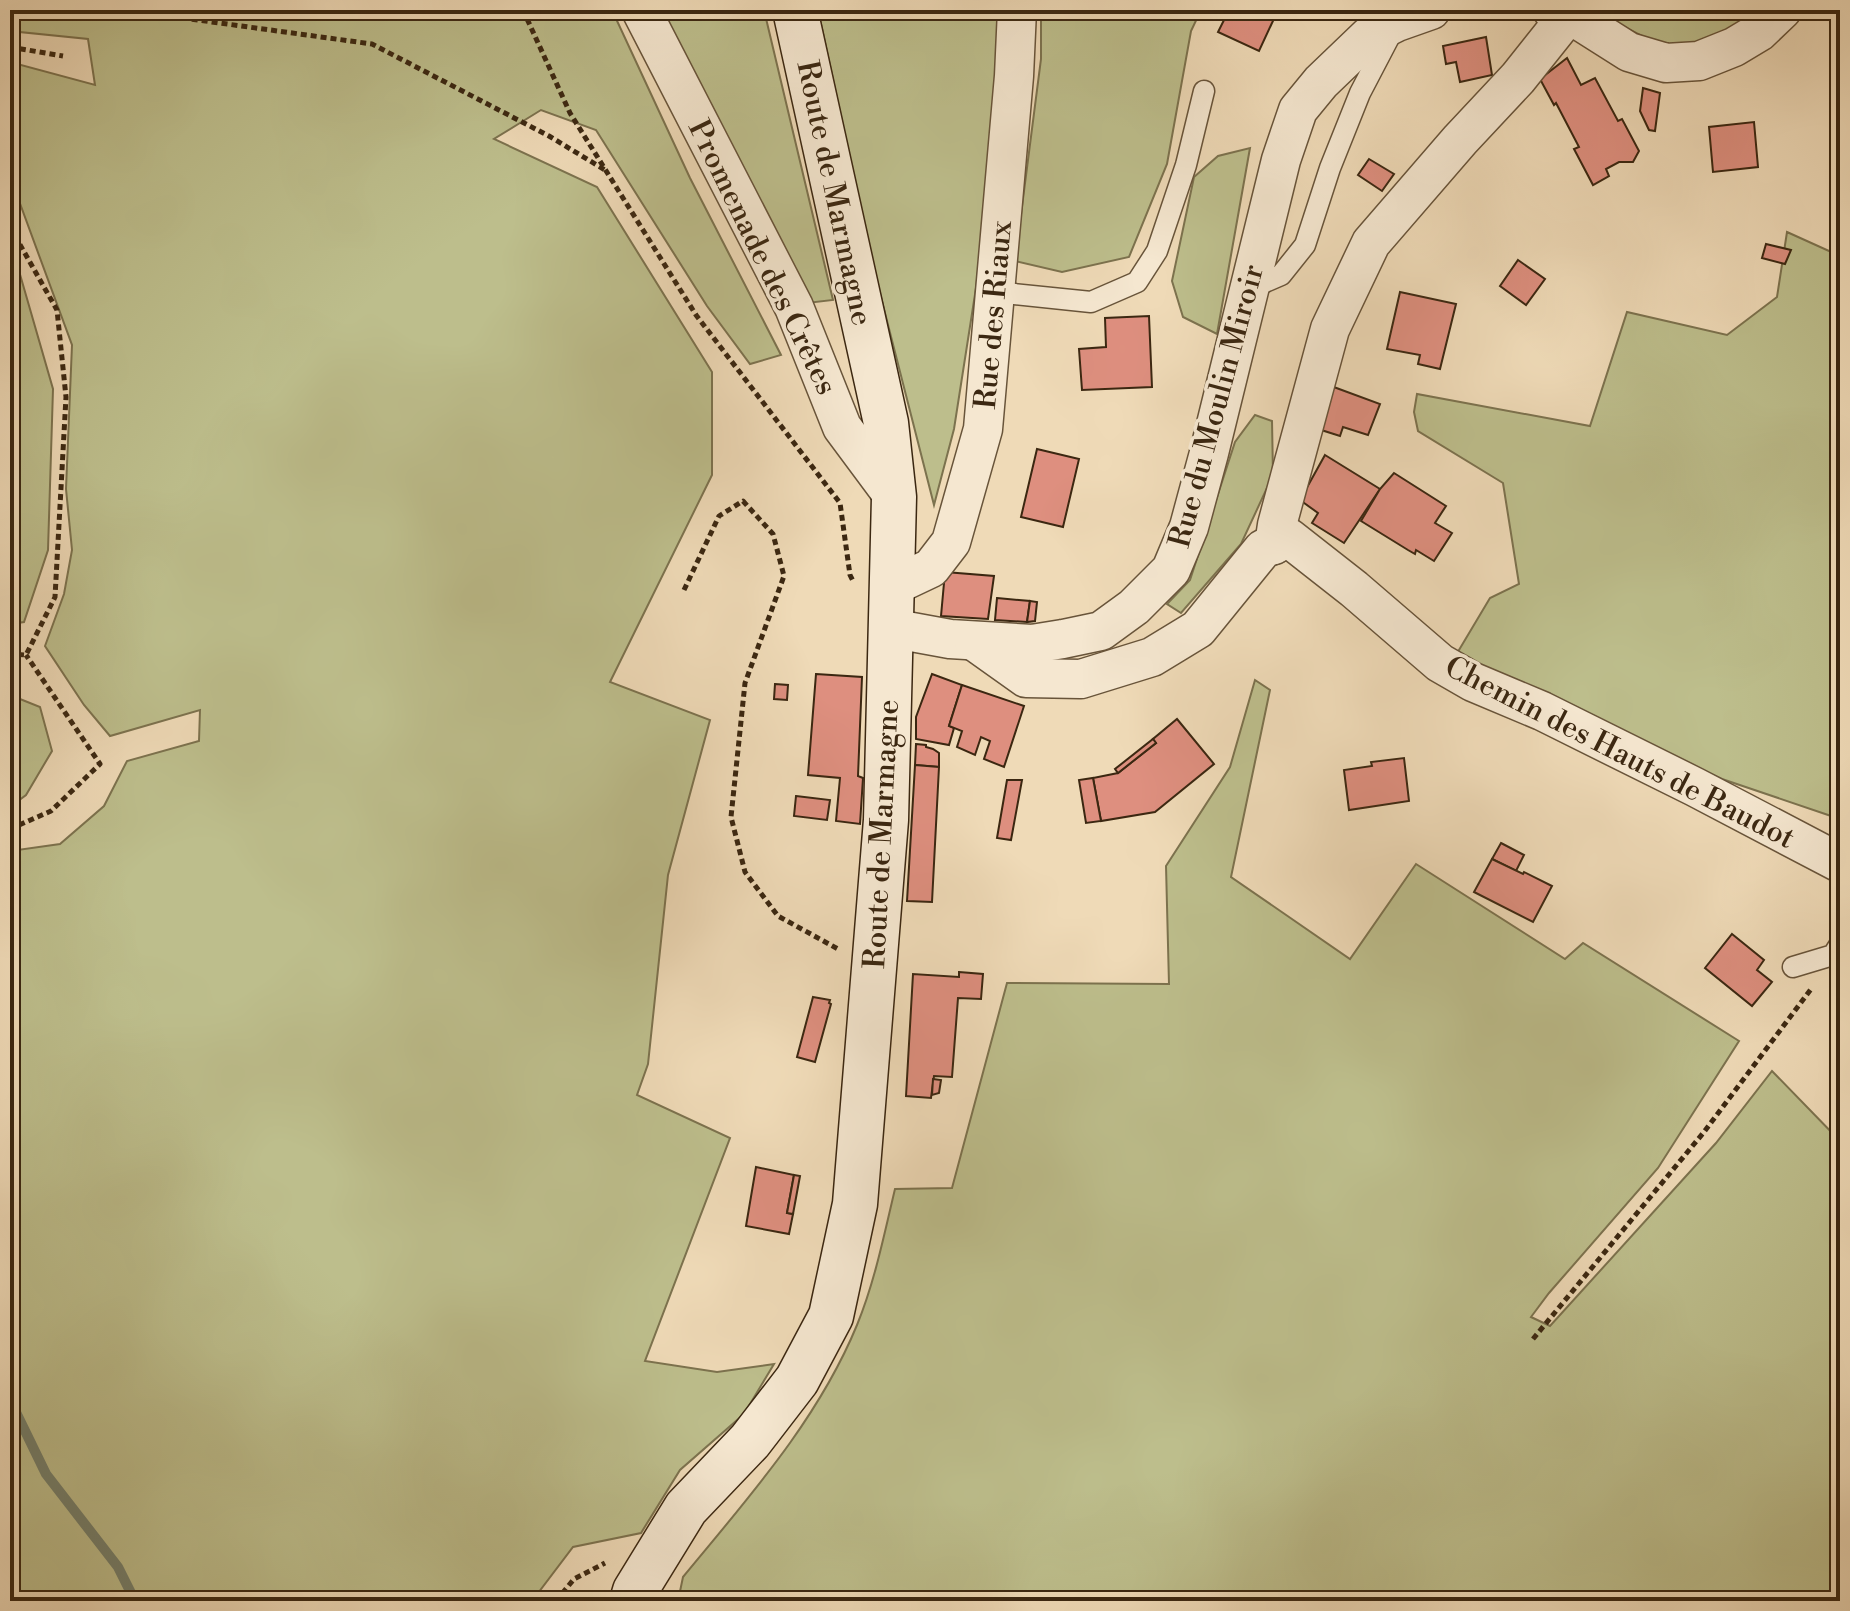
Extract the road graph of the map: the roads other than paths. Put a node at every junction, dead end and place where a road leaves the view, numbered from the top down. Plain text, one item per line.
1 (641, 10) edge
2 (795, 10) edge
3 (1017, 10) edge
4 (1782, 10) edge
5 (1561, 12) edge
6 (1414, 16) edge
7 (1204, 91) dead end
8 (1249, 289) junction
9 (995, 292) junction
10 (894, 497) junction
11 (1274, 545) junction
12 (891, 607) junction
13 (974, 641) junction
14 (1840, 863) edge
15 (1836, 950) edge
16 (1793, 967) dead end
17 (632, 1601) edge

1 - 10 street, Promenade des Crêtes
2 - 10 street, Route de Marmagne
3 - 9 street, Rue des Riaux
4 - 5 street
5 - 11 street
6 - 8 lane
6 - 8 street, Rue du Moulin Miroir
7 - 9 lane
8 - 13 street, Rue du Moulin Miroir
9 - 12 street, Rue des Riaux
10 - 12 street, Route de Marmagne
11 - 13 street
11 - 14 street, Chemin des Hauts de Baudot
12 - 13 street, Rue du Moulin Miroir
12 - 17 street, Route de Marmagne
15 - 16 lane

